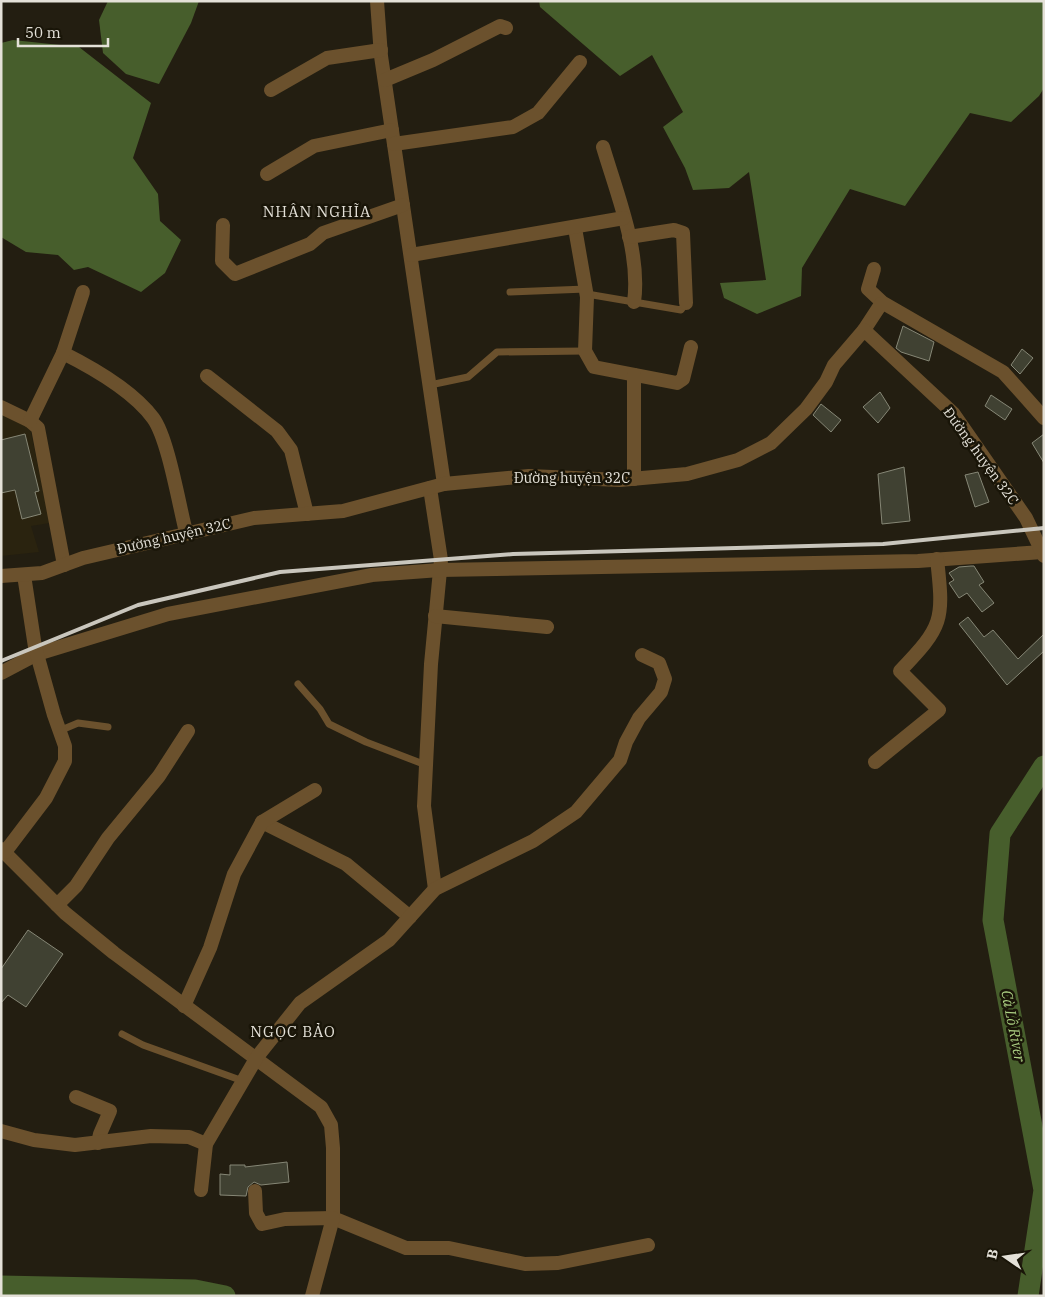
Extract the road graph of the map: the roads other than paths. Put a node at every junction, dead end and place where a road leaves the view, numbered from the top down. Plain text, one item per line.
1 (377, 1) edge
2 (506, 28) dead end
3 (381, 50) junction
4 (580, 62) dead end
5 (385, 80) junction
6 (272, 90) dead end
7 (393, 137) junction
8 (603, 147) dead end
9 (267, 174) dead end
10 (403, 205) junction
11 (624, 218) junction
12 (223, 225) dead end
13 (575, 228) junction
14 (629, 237) junction
15 (411, 255) junction
16 (874, 269) dead end
17 (82, 292) dead end
18 (510, 292) dead end
19 (586, 292) junction
20 (634, 302) junction
21 (686, 303) joint
22 (883, 303) junction
23 (864, 330) junction
24 (691, 347) dead end
25 (585, 351) junction
26 (63, 353) junction
27 (634, 375) junction
28 (207, 376) dead end
29 (430, 385) junction
30 (1, 408) edge
31 (1044, 418) edge
32 (30, 421) junction
33 (634, 479) junction
34 (444, 484) junction
35 (430, 488) junction
36 (308, 514) junction
37 (186, 532) junction
38 (1043, 554) edge
39 (938, 560) junction
40 (64, 565) junction
41 (440, 570) junction
42 (24, 575) junction
43 (1, 576) edge
44 (436, 616) junction
45 (547, 627) dead end
46 (37, 654) junction
47 (642, 655) dead end
48 (1, 673) edge
49 (298, 684) dead end
50 (108, 727) dead end
51 (60, 731) junction
52 (188, 731) dead end
53 (875, 762) dead end
54 (426, 765) junction
55 (315, 790) dead end
56 (262, 822) junction
57 (3, 851) edge
58 (435, 889) junction
59 (56, 905) junction
60 (410, 917) junction
61 (184, 1006) junction
62 (122, 1034) dead end
63 (257, 1058) junction
64 (242, 1081) junction
65 (76, 1097) dead end
66 (1, 1131) edge
67 (98, 1143) junction
68 (206, 1144) junction
69 (201, 1190) dead end
70 (256, 1191) dead end
71 (332, 1218) junction
72 (648, 1245) dead end
73 (312, 1296) edge

1 - 3 street
2 - 5 street
3 - 5 street
3 - 6 street
4 - 7 street
5 - 7 street
7 - 9 street
7 - 10 street
8 - 11 street
10 - 12 street
10 - 15 street
11 - 13 street
11 - 14 street
13 - 15 street
13 - 19 street
14 - 20 street
14 - 21 street
15 - 29 street
16 - 22 street
17 - 26 street
18 - 19 lane
19 - 20 lane
19 - 25 street
20 - 21 lane
22 - 23 street
22 - 31 street
23 - 33 street, Đường huyện 32C
23 - 38 street, Đường huyện 32C
24 - 27 street
25 - 27 street
25 - 29 lane
26 - 32 street
26 - 37 street
27 - 33 street
28 - 36 street
29 - 34 street
30 - 32 street
32 - 40 street
33 - 34 street, Đường huyện 32C
34 - 35 street, Đường huyện 32C
35 - 36 street, Đường huyện 32C
35 - 41 street
36 - 37 street, Đường huyện 32C
37 - 40 street, Đường huyện 32C
38 - 39 street
39 - 41 street
39 - 53 street
40 - 42 street, Đường huyện 32C
41 - 44 street
41 - 46 street
42 - 43 street, Đường huyện 32C
42 - 46 street
44 - 45 street
44 - 54 street
46 - 48 street
46 - 51 street
47 - 58 street
49 - 54 lane
50 - 51 lane
51 - 57 street
52 - 59 street
54 - 58 street
55 - 56 street
56 - 60 street
56 - 61 street
57 - 59 street
58 - 60 street
59 - 61 street
60 - 63 street
61 - 63 street
62 - 64 lane
63 - 64 street
63 - 71 street
64 - 68 street
65 - 67 street
66 - 67 street
67 - 68 street
68 - 69 street
70 - 71 street
71 - 72 street
71 - 73 street

